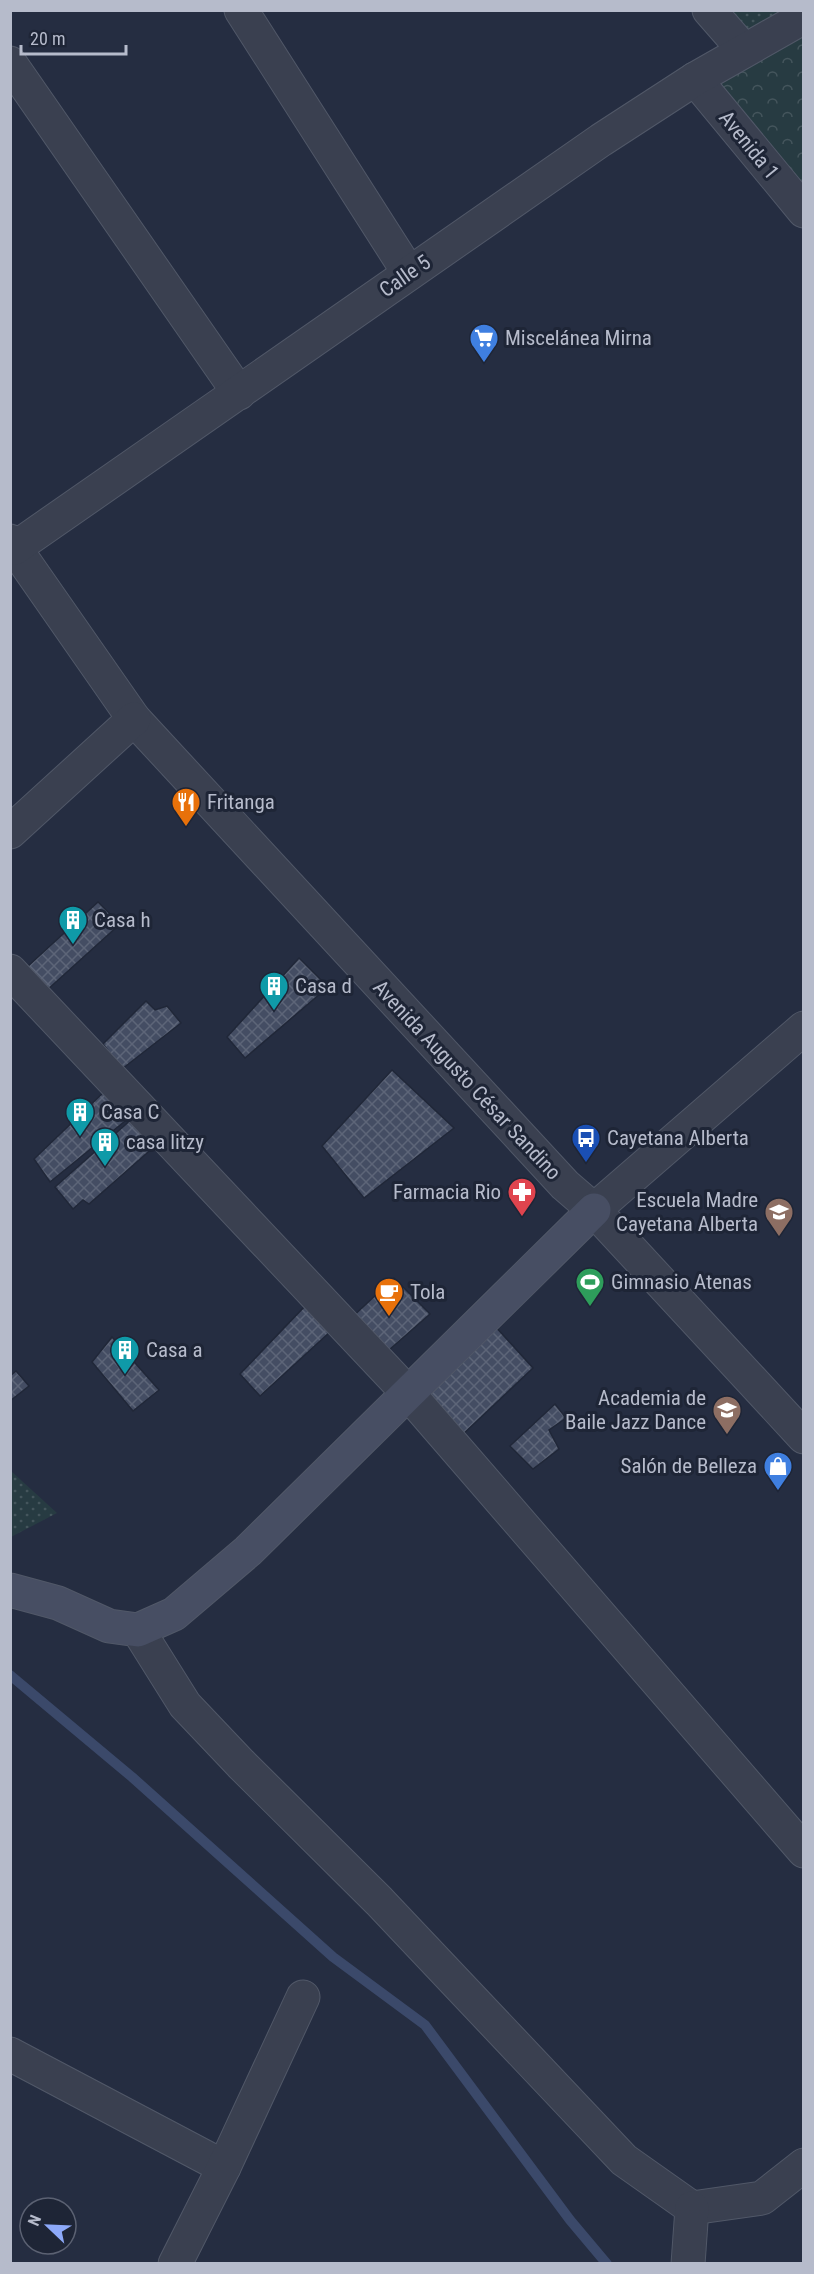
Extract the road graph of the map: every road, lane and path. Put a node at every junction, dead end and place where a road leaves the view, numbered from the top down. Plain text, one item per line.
1 (241, 10) edge
2 (709, 10) edge
3 (804, 16) edge
4 (744, 50) junction
5 (10, 63) edge
6 (695, 79) junction
7 (802, 207) edge
8 (410, 273) junction
9 (239, 393) junction
10 (13, 545) edge
11 (134, 719) junction
12 (10, 832) edge
13 (10, 971) edge
14 (804, 1028) edge
15 (594, 1210) junction
16 (407, 1392) junction
17 (804, 1437) edge
18 (10, 1590) edge
19 (138, 1630) junction
20 (804, 1851) edge
21 (303, 1997) dead end
22 (10, 2054) edge
23 (804, 2164) edge
24 (224, 2167) junction
25 (692, 2208) junction
26 (175, 2264) edge
27 (688, 2264) edge

1 - 8 street
2 - 4 street
3 - 4 street, Calle 5
4 - 6 street, Calle 5
5 - 9 street
6 - 7 street, Avenida 1
6 - 8 street, Calle 5
8 - 9 street, Calle 5
9 - 10 street, Calle 5
10 - 11 street, Avenida Augusto César Sandino
11 - 12 street
11 - 15 street, Avenida Augusto César Sandino
13 - 16 street
14 - 15 street
15 - 16 street
15 - 17 street, Avenida Augusto César Sandino
16 - 19 street
16 - 20 street
18 - 19 street
19 - 25 street
21 - 24 street
22 - 24 street
23 - 25 street
24 - 26 street
25 - 27 street

